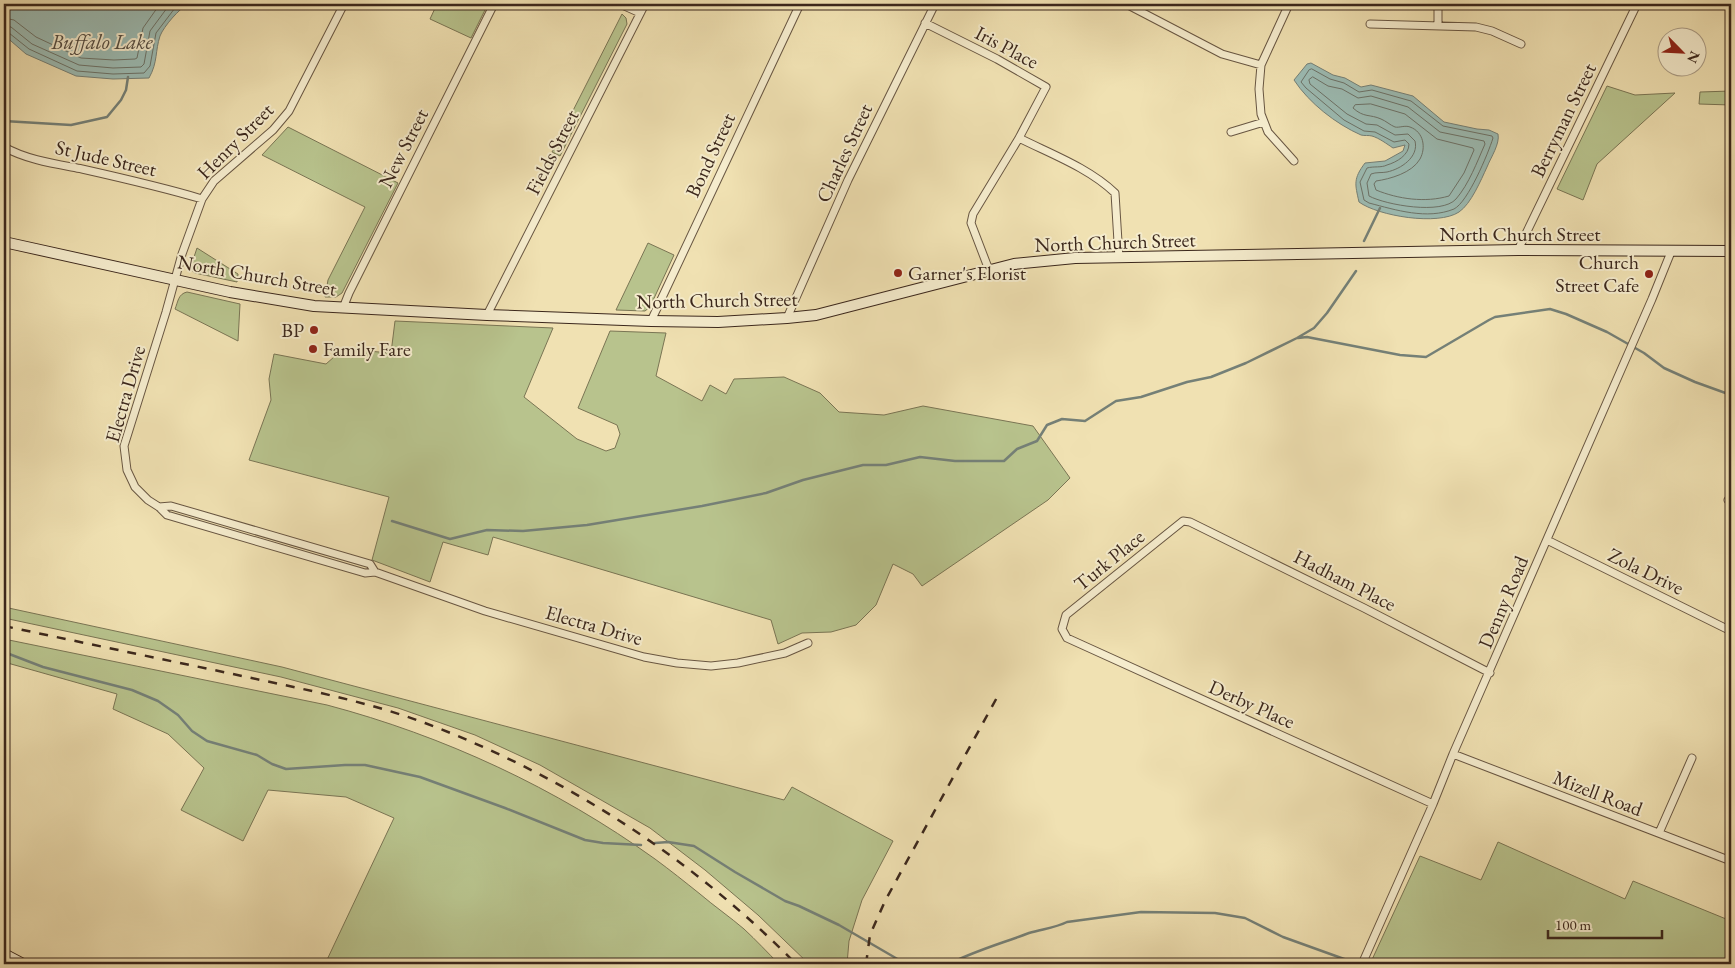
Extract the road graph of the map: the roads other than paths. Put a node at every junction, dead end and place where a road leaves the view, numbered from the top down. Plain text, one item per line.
1 (344, 4) edge
2 (494, 4) edge
3 (620, 4) edge
4 (645, 4) edge
5 (800, 4) edge
6 (934, 4) edge
7 (1126, 4) edge
8 (1289, 4) edge
9 (1438, 4) edge
10 (1637, 4) edge
11 (640, 13) junction
12 (925, 23) junction
13 (1370, 24) dead end
14 (1438, 25) junction
15 (1520, 44) dead end
16 (1261, 65) junction
17 (1264, 122) junction
18 (1231, 132) dead end
19 (1019, 138) junction
20 (4, 147) edge
21 (1294, 161) dead end
22 (202, 199) junction
23 (4, 242) edge
24 (1518, 250) junction
25 (1731, 251) edge
26 (1671, 252) junction
27 (1119, 258) junction
28 (989, 270) junction
29 (174, 280) junction
30 (344, 308) junction
31 (487, 315) junction
32 (787, 318) junction
33 (651, 321) junction
34 (1183, 521) joint
35 (1547, 540) junction
36 (1062, 629) joint
37 (1731, 632) edge
38 (808, 643) dead end
39 (1490, 673) junction
40 (1454, 754) junction
41 (1692, 758) dead end
42 (1433, 804) junction
43 (1659, 834) junction
44 (1731, 861) edge
45 (4, 954) edge
46 (23, 964) edge
47 (1362, 964) edge

1 - 22 street, Henry Street
2 - 30 street, New Street
3 - 11 street
4 - 11 street, Fields Street
5 - 33 street, Bond Street
6 - 12 street, Charles Street
7 - 16 street
8 - 16 street
9 - 14 street
10 - 24 street, Berryman Street
11 - 31 street, Fields Street
12 - 19 street, Iris Place
12 - 32 street, Charles Street
13 - 14 street
14 - 15 street
16 - 17 street
17 - 18 street
17 - 21 street
19 - 27 street
19 - 28 street
20 - 22 street, St Jude Street
22 - 29 street, Henry Street
23 - 29 main road, North Church Street
24 - 26 main road, North Church Street
24 - 27 main road, North Church Street
25 - 26 main road, North Church Street
26 - 35 street, Denny Road
27 - 28 main road, North Church Street
28 - 32 main road, North Church Street
29 - 30 main road, North Church Street
29 - 38 street, Electra Drive
30 - 31 main road, North Church Street
31 - 33 main road, North Church Street
32 - 33 main road, North Church Street
34 - 36 street, Turk Place
34 - 39 street, Hadham Place
35 - 37 street, Zola Drive
35 - 39 street, Denny Road
36 - 42 street, Derby Place
39 - 40 street, Denny Road
40 - 42 street, Denny Road
40 - 43 street, Mizell Road
41 - 43 street
42 - 47 street, Denny Road
43 - 44 street, Mizell Road
45 - 46 main road

